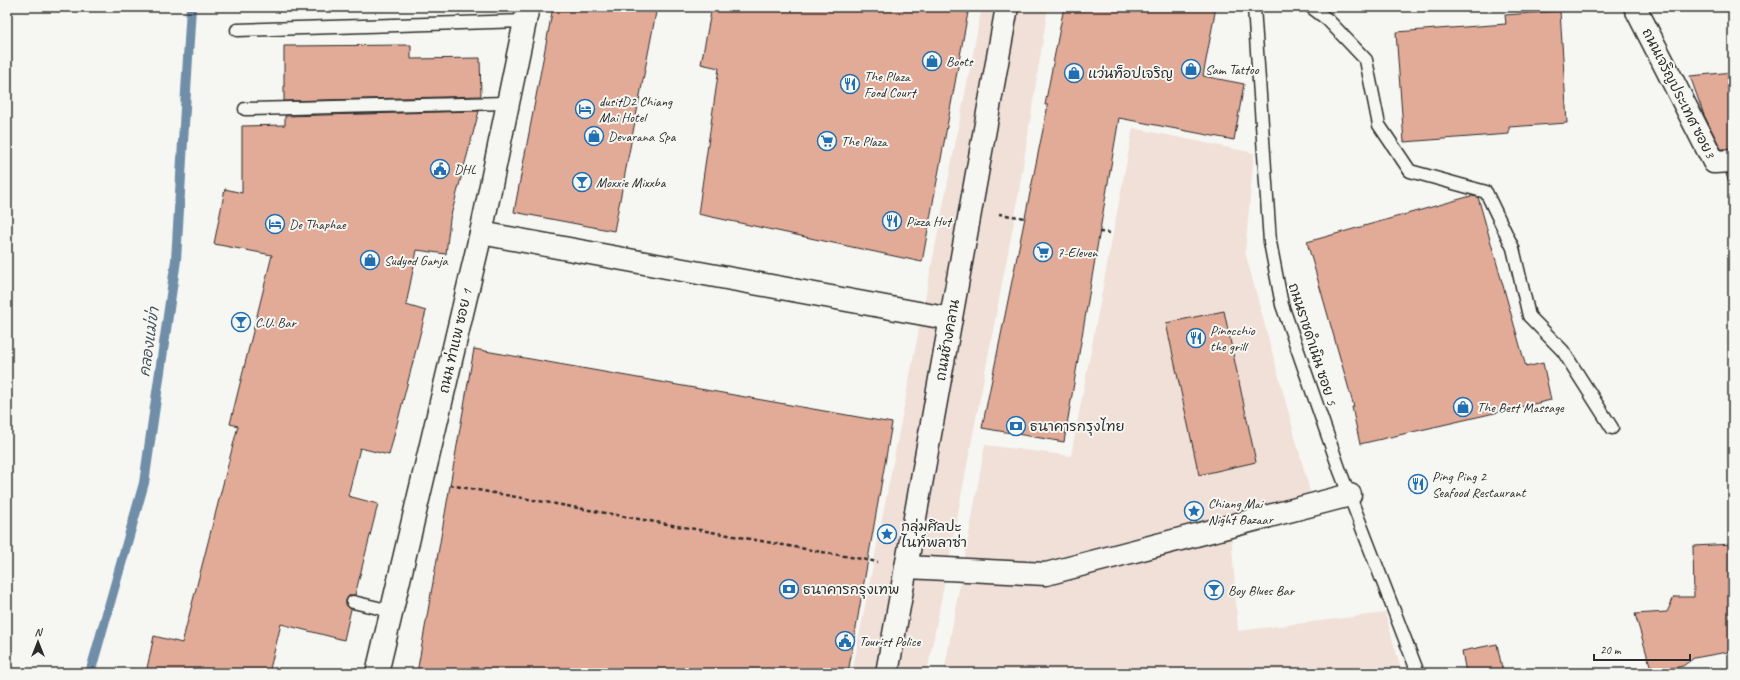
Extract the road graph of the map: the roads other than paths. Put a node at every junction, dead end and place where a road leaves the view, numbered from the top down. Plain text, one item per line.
1 (1007, 7) edge
2 (1254, 7) edge
3 (1311, 7) edge
4 (1635, 7) edge
5 (526, 14) edge
6 (237, 30) dead end
7 (507, 104) junction
8 (245, 109) dead end
9 (1733, 161) edge
10 (481, 233) junction
11 (951, 319) junction
12 (1612, 428) dead end
13 (1350, 495) junction
14 (906, 567) junction
15 (353, 602) dead end
16 (391, 611) junction
17 (376, 673) edge
18 (887, 673) edge
19 (1418, 673) edge

1 - 11 street, ถนนช้างคลาน
2 - 13 lane, ถนนราชดำเนิน ซอย 5
3 - 12 lane
4 - 9 street, ถนนเจริญประเทศ ซอย3
5 - 6 lane
5 - 7 street, ถนน ท่าแพ ซอย 1
7 - 8 lane
7 - 10 street, ถนน ท่าแพ ซอย 1
10 - 11 street
10 - 16 street, ถนน ท่าแพ ซอย 1
11 - 14 street, ถนนช้างคลาน
13 - 14 street
13 - 19 lane, ถนนราชดำเนิน ซอย 5
14 - 18 street, ถนนช้างคลาน
15 - 16 lane
16 - 17 street, ถนน ท่าแพ ซอย 1

